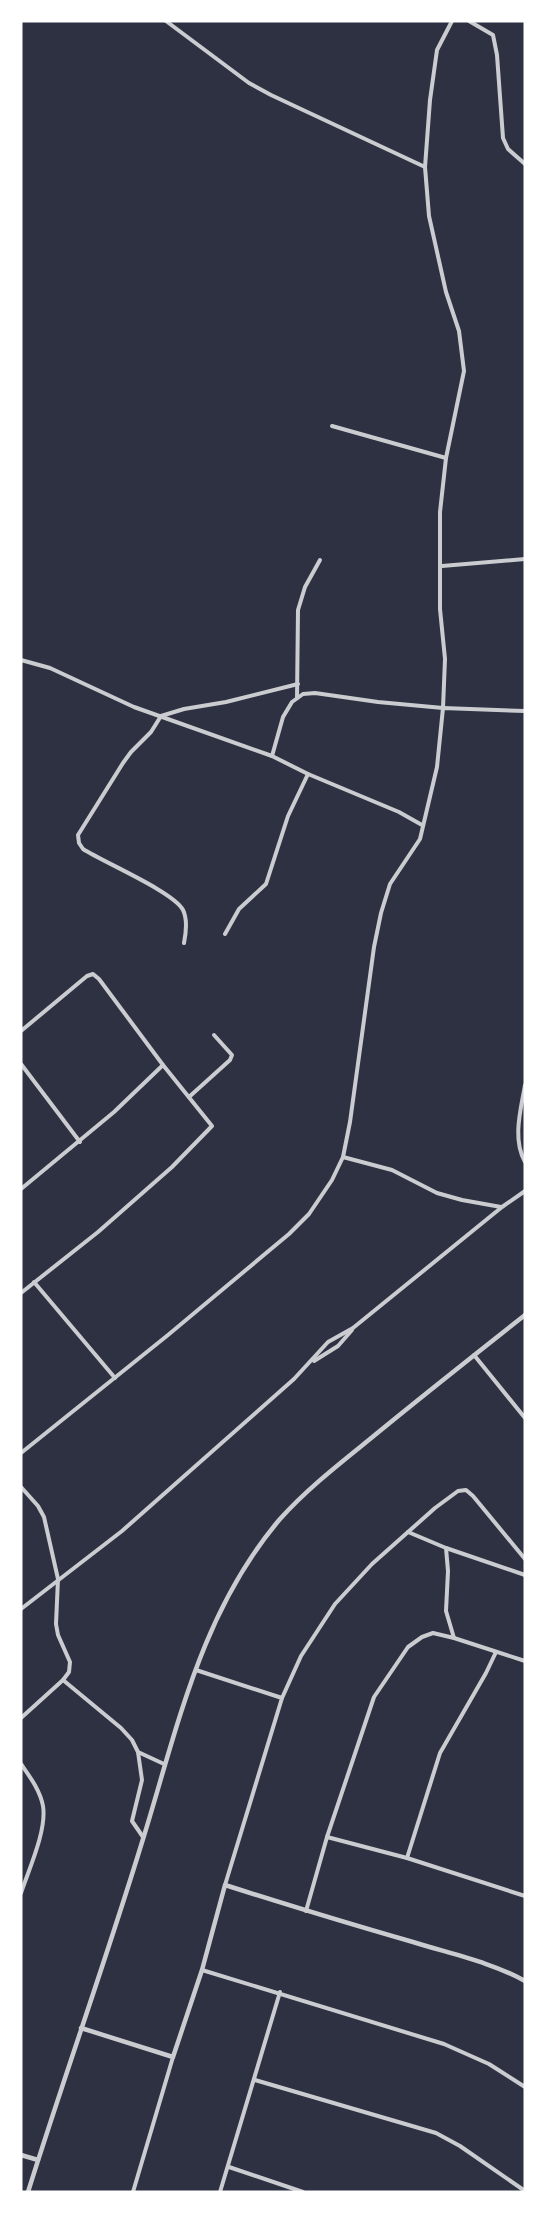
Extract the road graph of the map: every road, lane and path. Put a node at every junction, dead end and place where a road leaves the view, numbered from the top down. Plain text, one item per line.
1 (166, 21) edge
2 (452, 21) edge
3 (469, 21) edge
4 (525, 164) edge
5 (425, 167) junction
6 (332, 426) dead end
7 (446, 458) junction
8 (525, 559) edge
9 (320, 560) dead end
10 (441, 566) junction
11 (21, 660) edge
12 (298, 684) junction
13 (297, 698) junction
14 (443, 708) junction
15 (525, 711) edge
16 (161, 716) junction
17 (272, 756) junction
18 (308, 774) junction
19 (422, 825) junction
20 (225, 934) dead end
21 (184, 943) dead end
22 (21, 1031) edge
23 (214, 1035) dead end
24 (21, 1064) edge
25 (163, 1065) junction
26 (525, 1085) edge
27 (189, 1097) junction
28 (80, 1142) junction
29 (343, 1157) junction
30 (525, 1162) edge
31 (21, 1189) edge
32 (525, 1191) edge
33 (502, 1207) junction
34 (34, 1282) junction
35 (21, 1293) edge
36 (525, 1315) edge
37 (353, 1328) junction
38 (474, 1355) junction
39 (310, 1363) junction
40 (115, 1378) junction
41 (525, 1418) edge
42 (21, 1453) edge
43 (21, 1487) edge
44 (408, 1532) junction
45 (446, 1548) junction
46 (525, 1559) edge
47 (525, 1575) edge
48 (58, 1579) junction
49 (21, 1609) edge
50 (454, 1638) junction
51 (496, 1652) junction
52 (525, 1661) edge
53 (196, 1670) junction
54 (63, 1680) junction
55 (282, 1698) junction
56 (21, 1718) edge
57 (138, 1752) junction
58 (21, 1764) edge
59 (164, 1764) junction
60 (327, 1837) junction
61 (144, 1838) junction
62 (407, 1858) junction
63 (225, 1885) junction
64 (21, 1893) edge
65 (525, 1896) edge
66 (306, 1911) junction
67 (202, 1970) junction
68 (525, 1981) edge
69 (280, 1992) junction
70 (81, 2028) junction
71 (173, 2056) junction
72 (255, 2080) junction
73 (525, 2087) edge
74 (21, 2155) edge
75 (38, 2160) junction
76 (229, 2167) junction
77 (525, 2191) edge
78 (28, 2192) edge
79 (133, 2192) edge
80 (220, 2192) edge
81 (303, 2192) edge

1 - 5 street
2 - 5 street
3 - 4 street
5 - 7 street
6 - 7 street
7 - 10 street
8 - 10 street
9 - 12 street
10 - 14 street
11 - 16 street
12 - 13 street
12 - 16 street
13 - 14 street
13 - 17 street
14 - 15 street
14 - 19 street
16 - 17 street
16 - 21 street
17 - 18 street
18 - 19 street
18 - 20 street
19 - 29 street
22 - 25 street
23 - 27 street
24 - 28 street
25 - 27 street
25 - 28 street
26 - 30 street
27 - 34 street
28 - 31 street
29 - 33 street
29 - 40 street
32 - 33 street
33 - 37 street
34 - 35 street
34 - 40 street
36 - 38 street
37 - 39 street
37 - 39 street
38 - 41 street
38 - 53 street
39 - 48 street
40 - 42 street
43 - 48 street
44 - 45 street
44 - 46 street
44 - 55 street
45 - 47 street
45 - 50 street
48 - 49 street
48 - 54 street
50 - 51 street
50 - 60 street
51 - 52 street
51 - 62 street
53 - 55 street
53 - 59 street
54 - 56 street
54 - 57 street
55 - 63 street
57 - 59 street
57 - 61 street
58 - 64 street
59 - 61 street
60 - 62 street
60 - 66 street
61 - 70 street
62 - 65 street
63 - 66 street
63 - 67 street
66 - 68 street
67 - 69 street
67 - 71 street
69 - 72 street
69 - 73 street
70 - 71 street
70 - 75 street
71 - 79 street
72 - 76 street
72 - 77 street
74 - 75 street
75 - 78 street
76 - 80 street
76 - 81 street

